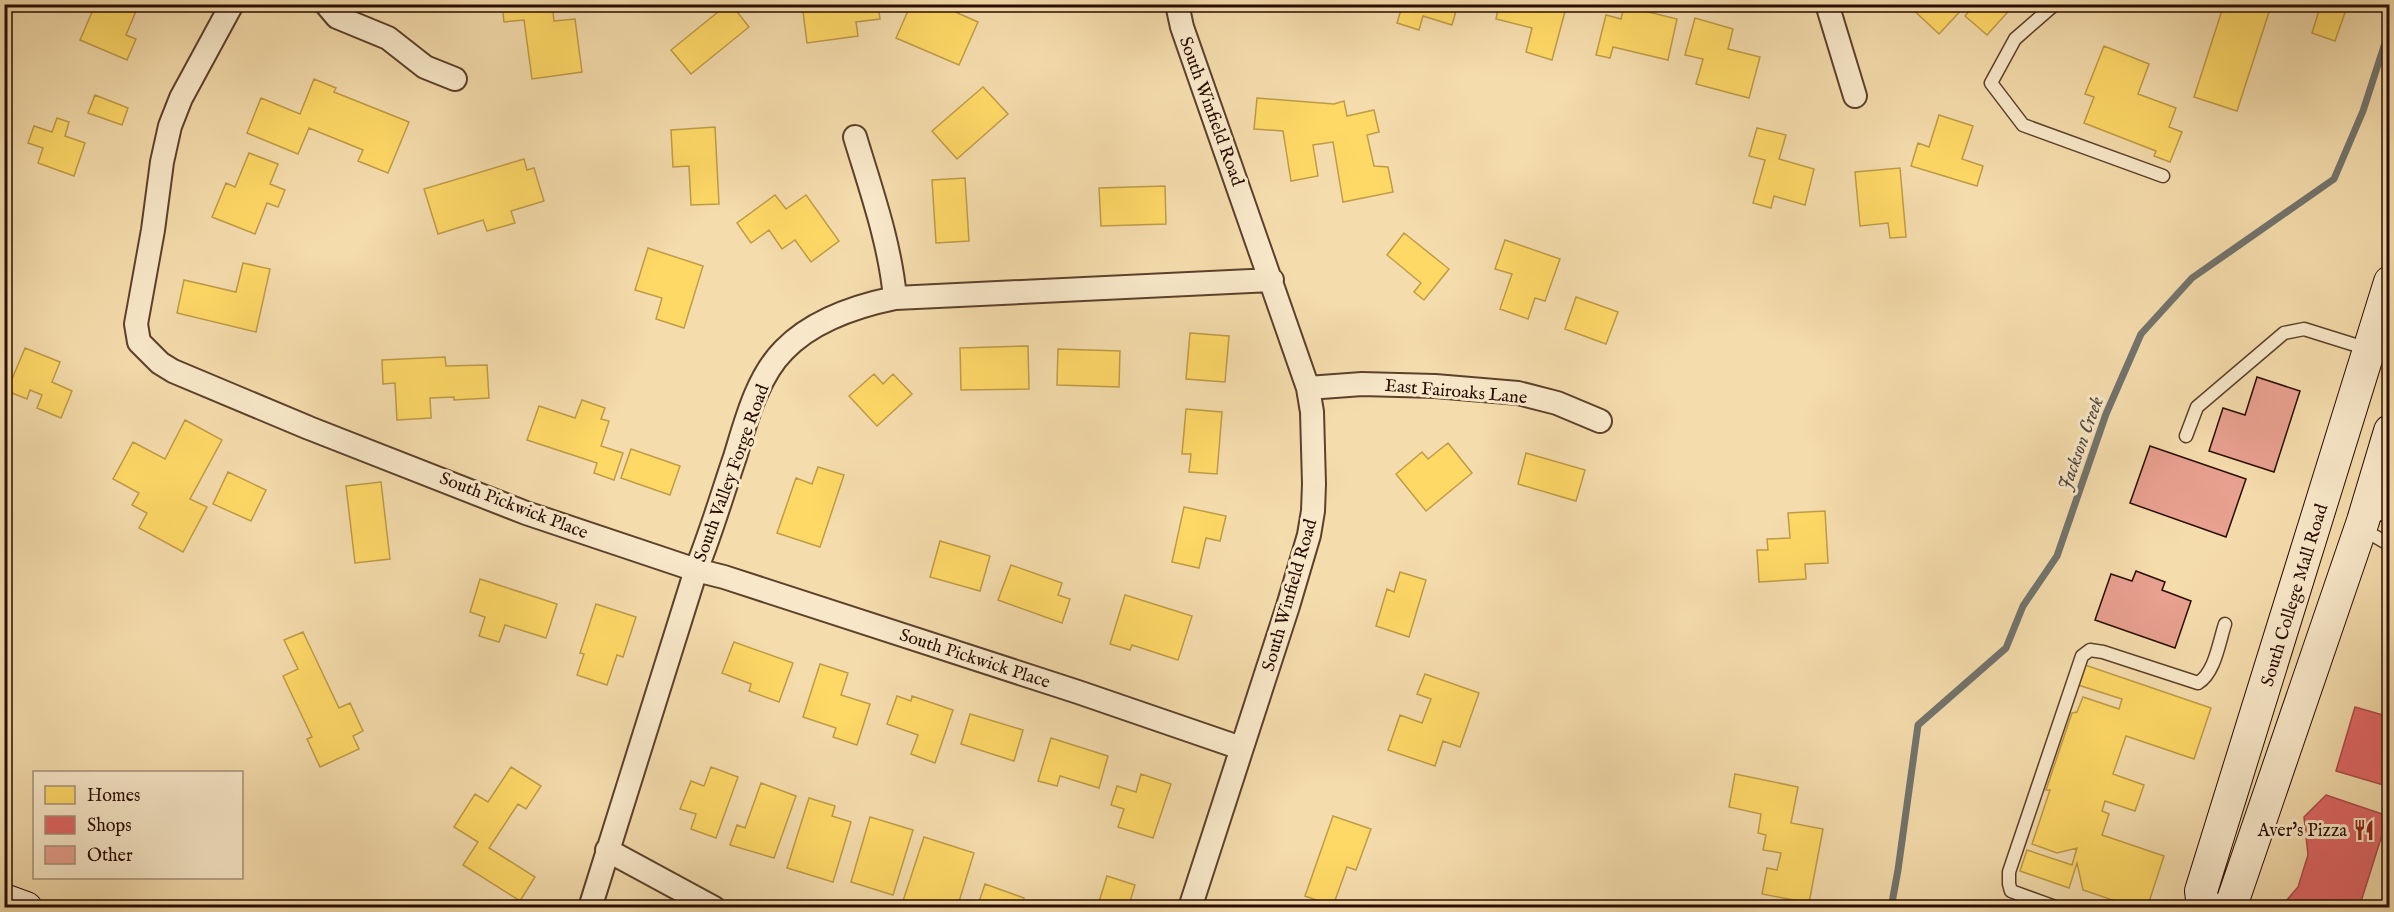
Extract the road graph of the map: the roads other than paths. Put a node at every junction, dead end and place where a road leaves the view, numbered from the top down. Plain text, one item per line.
1 (232, 4) edge
2 (326, 4) edge
3 (1177, 4) edge
4 (1827, 4) edge
5 (2055, 4) edge
6 (455, 79) dead end
7 (1855, 96) dead end
8 (855, 137) dead end
9 (2163, 176) dead end
10 (1272, 280) junction
11 (2390, 282) edge
12 (895, 298) junction
13 (2369, 350) junction
14 (1308, 388) junction
15 (1600, 421) dead end
16 (2390, 431) edge
17 (2186, 436) dead end
18 (2321, 508) junction
19 (2377, 518) edge
20 (2390, 545) edge
21 (696, 570) junction
22 (2225, 624) dead end
23 (1241, 748) junction
24 (607, 850) junction
25 (4, 900) edge
26 (26, 908) edge
27 (590, 908) edge
28 (714, 908) edge
29 (1190, 908) edge
30 (2058, 908) edge
31 (2203, 908) edge
32 (2226, 908) edge

1 - 21 street, South Pickwick Place
2 - 6 street
3 - 10 street, South Winfield Road
4 - 7 street
5 - 9 lane
8 - 12 street
10 - 12 street, South Valley Forge Road
10 - 14 street, South Winfield Road
11 - 13 main road, South College Mall Road
12 - 21 street, South Valley Forge Road
13 - 17 lane
13 - 18 main road, South College Mall Road
14 - 15 street, East Fairoaks Lane
14 - 23 street, South Winfield Road
16 - 19 main road
18 - 19 main road
18 - 31 main road, South College Mall Road
19 - 20 lane
19 - 32 main road
21 - 23 street, South Pickwick Place
21 - 24 street, South Valley Forge Road
22 - 30 lane
23 - 29 street, South Winfield Road
24 - 27 street, South Valley Forge Road
24 - 28 street
25 - 26 main road

